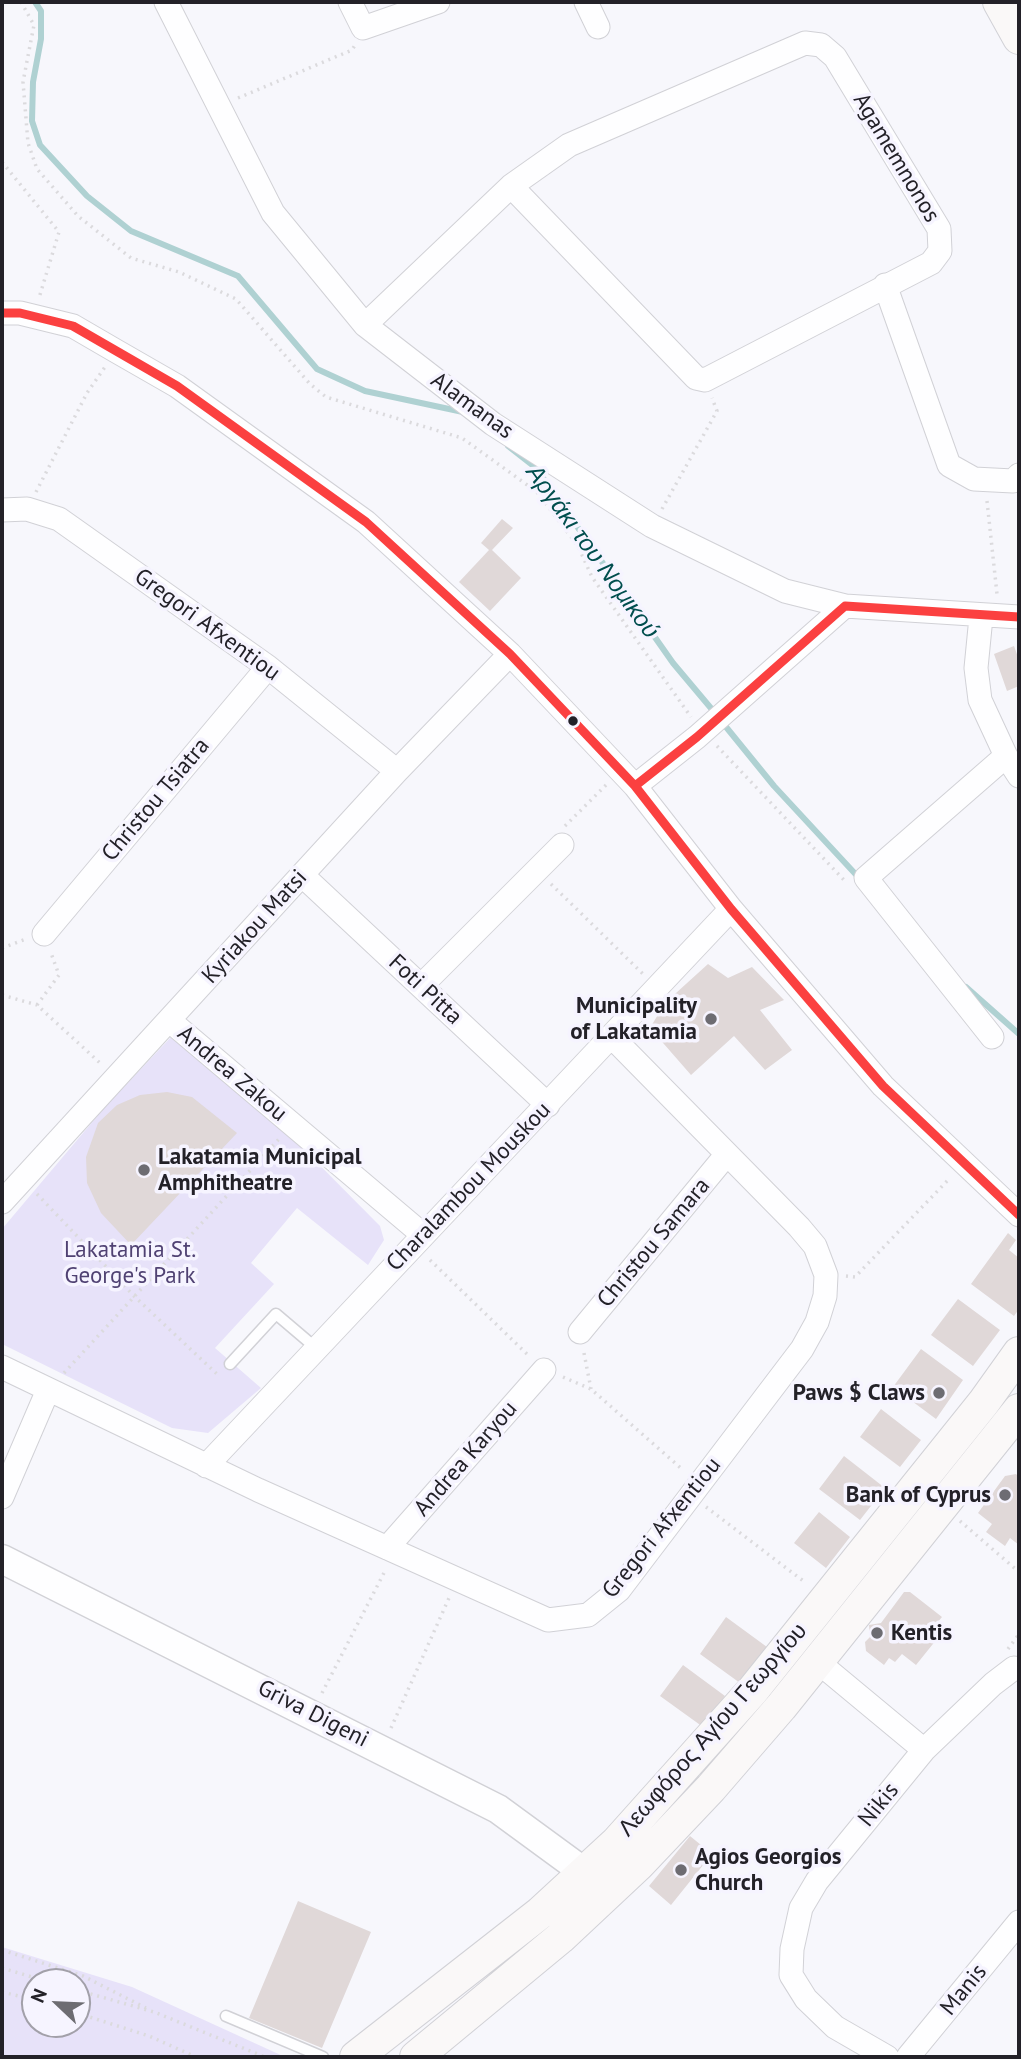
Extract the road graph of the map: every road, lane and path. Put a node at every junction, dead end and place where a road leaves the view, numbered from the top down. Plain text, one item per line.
1 (21, 2) edge
2 (166, 2) edge
3 (351, 2) edge
4 (438, 2) edge
5 (586, 2) edge
6 (999, 2) edge
7 (598, 27) dead end
8 (363, 28) junction
9 (1019, 38) edge
10 (217, 107) junction
11 (2, 162) edge
12 (511, 186) junction
13 (885, 285) junction
14 (2, 313) edge
15 (33, 316) junction
16 (365, 325) junction
17 (116, 351) junction
18 (705, 380) junction
19 (1019, 475) edge
20 (984, 480) junction
21 (27, 509) junction
22 (2, 510) edge
23 (653, 526) junction
24 (845, 606) junction
25 (1000, 617) edge
26 (510, 654) junction
27 (268, 667) junction
28 (700, 735) junction
29 (1006, 756) junction
30 (397, 771) junction
31 (1019, 776) edge
32 (628, 779) junction
33 (562, 845) joint
34 (537, 870) junction
35 (302, 875) junction
36 (852, 888) dead end
37 (732, 909) junction
38 (44, 933) junction
39 (2, 948) edge
40 (421, 986) junction
41 (657, 988) junction
42 (2, 995) edge
43 (37, 1005) junction
44 (170, 1021) junction
45 (611, 1036) junction
46 (992, 1037) dead end
47 (117, 1079) junction
48 (548, 1105) junction
49 (292, 1125) junction
50 (727, 1154) junction
51 (962, 1165) junction
52 (23, 1180) junction
53 (2, 1202) edge
54 (1019, 1215) edge
55 (418, 1239) junction
56 (826, 1275) junction
57 (134, 1296) junction
58 (580, 1332) joint
59 (316, 1348) junction
60 (1019, 1353) edge
61 (230, 1364) joint
62 (2, 1367) edge
63 (544, 1370) junction
64 (591, 1389) junction
65 (48, 1390) junction
66 (984, 1402) junction
67 (1016, 1421) edge
68 (206, 1466) junction
69 (695, 1490) junction
70 (2, 1497) edge
71 (943, 1506) junction
72 (391, 1550) junction
73 (2, 1559) edge
74 (1019, 1572) edge
75 (457, 1580) junction
76 (816, 1591) dead end
77 (817, 1662) junction
78 (1019, 1669) edge
79 (311, 1713) junction
80 (381, 1749) junction
81 (924, 1750) junction
82 (584, 1871) junction
83 (607, 1895) junction
84 (1019, 1922) edge
85 (2, 1950) edge
86 (2, 1968) edge
87 (21, 1974) edge
88 (2, 1992) edge
89 (91, 1994) edge
90 (21, 1997) edge
91 (154, 2012) junction
92 (226, 2016) dead end
93 (91, 2017) edge
94 (196, 2057) edge
95 (265, 2057) edge
96 (323, 2057) edge
97 (356, 2057) edge
98 (416, 2057) edge
99 (887, 2057) edge
100 (908, 2057) edge

1 - 28 path
2 - 10 street, Alamanas
3 - 8 street
4 - 8 street
5 - 7 street
6 - 9 main road
8 - 10 path
10 - 16 street, Alamanas
11 - 15 path
12 - 13 street, Agamemnonos
12 - 16 street, Agamemnonos
12 - 18 street
13 - 18 street, Agamemnonos
13 - 20 street
14 - 15 street
15 - 17 street
16 - 23 street, Alamanas
17 - 21 path
17 - 26 street
18 - 23 path
19 - 20 street
20 - 25 path
21 - 22 street, Gregori Afxentiou
21 - 27 street, Gregori Afxentiou
23 - 24 street, Alamanas
24 - 25 street, Alamanas
24 - 28 street
25 - 29 street
26 - 30 street, Kyriakou Matsi
26 - 32 street
27 - 30 street, Gregori Afxentiou
27 - 38 street, Christou Tsiatra
28 - 32 street
28 - 36 path
29 - 31 street
29 - 46 street
30 - 35 street, Kyriakou Matsi
32 - 33 path
32 - 37 street
33 - 34 street
34 - 40 street
34 - 41 path
35 - 40 street, Foti Pitta
35 - 44 street, Kyriakou Matsi
37 - 41 street, Charalambou Mouskou
37 - 51 street
38 - 39 path
38 - 43 path
40 - 48 street, Foti Pitta
41 - 45 street, Charalambou Mouskou
42 - 43 path
43 - 47 path
44 - 47 street, Kyriakou Matsi
44 - 49 street, Andrea Zakou
45 - 48 street, Charalambou Mouskou
45 - 50 street
47 - 52 street, Kyriakou Matsi
48 - 55 street, Charalambou Mouskou
49 - 55 street, Andrea Zakou
49 - 57 path
50 - 56 street
50 - 58 street, Christou Samara
51 - 54 street
51 - 56 path
52 - 53 street, Kyriakou Matsi
52 - 57 path
55 - 59 street, Charalambou Mouskou
55 - 63 path
56 - 69 street, Gregori Afxentiou
57 - 61 path
57 - 65 path
58 - 64 path
59 - 61 lane
59 - 68 street, Charalambou Mouskou
60 - 66 main road, Λεωφόρος Αγίου Γεωργίου
62 - 65 street, Gregori Afxentiou
63 - 64 path
63 - 72 street, Andrea Karyou
64 - 69 path
65 - 68 street, Gregori Afxentiou
65 - 70 street
66 - 67 street
66 - 82 main road, Λεωφόρος Αγίου Γεωργίου
67 - 71 main road, Λεωφόρος Αγίου Γεωργίου
68 - 72 street, Gregori Afxentiou
69 - 75 street, Gregori Afxentiou
69 - 76 path
71 - 74 path
71 - 77 main road, Λεωφόρος Αγίου Γεωργίου
72 - 75 street, Gregori Afxentiou
72 - 79 path
73 - 79 street, Griva Digeni
75 - 80 path
77 - 81 street
77 - 83 main road, Λεωφόρος Αγίου Γεωργίου
78 - 81 street, Nikis
79 - 80 street, Griva Digeni
80 - 82 street, Griva Digeni
81 - 99 street, Nikis
82 - 83 street, Griva Digeni
82 - 97 main road, Λεωφόρος Αγίου Γεωργίου
83 - 98 main road, Λεωφόρος Αγίου Γεωργίου
84 - 100 street, Manis
85 - 91 path
86 - 87 path
88 - 90 path
89 - 91 path
91 - 95 path
92 - 96 lane
93 - 94 path

